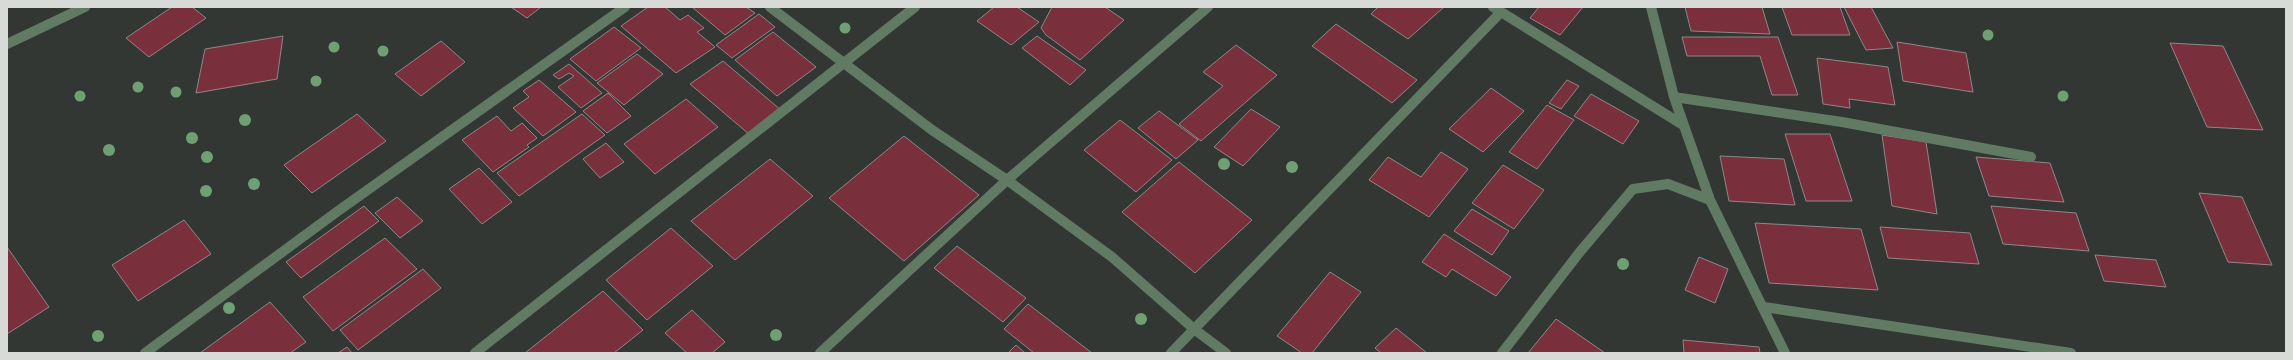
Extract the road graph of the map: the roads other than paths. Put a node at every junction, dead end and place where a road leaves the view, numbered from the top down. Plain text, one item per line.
1 (85, 7) edge
2 (625, 7) edge
3 (770, 7) edge
4 (915, 7) edge
5 (1208, 7) edge
6 (1651, 7) edge
7 (1497, 9) edge
8 (7, 44) edge
9 (845, 64) junction
10 (1674, 97) junction
11 (1683, 125) junction
12 (2032, 157) dead end
13 (1007, 180) junction
14 (1710, 200) junction
15 (1764, 307) junction
16 (1194, 329) junction
17 (145, 353) edge
18 (475, 353) edge
19 (820, 353) edge
20 (1171, 353) edge
21 (1226, 353) edge
22 (1502, 353) edge
23 (1785, 353) edge
24 (2071, 353) edge

1 - 8 street
2 - 17 street
3 - 9 street
4 - 9 street
5 - 13 street
6 - 10 street
7 - 11 street
7 - 16 street
9 - 13 street
9 - 18 street
10 - 11 street
10 - 12 street
11 - 14 street
13 - 16 street
13 - 19 street
14 - 15 street
14 - 22 street
15 - 23 street
15 - 24 street
16 - 20 street
16 - 21 street

